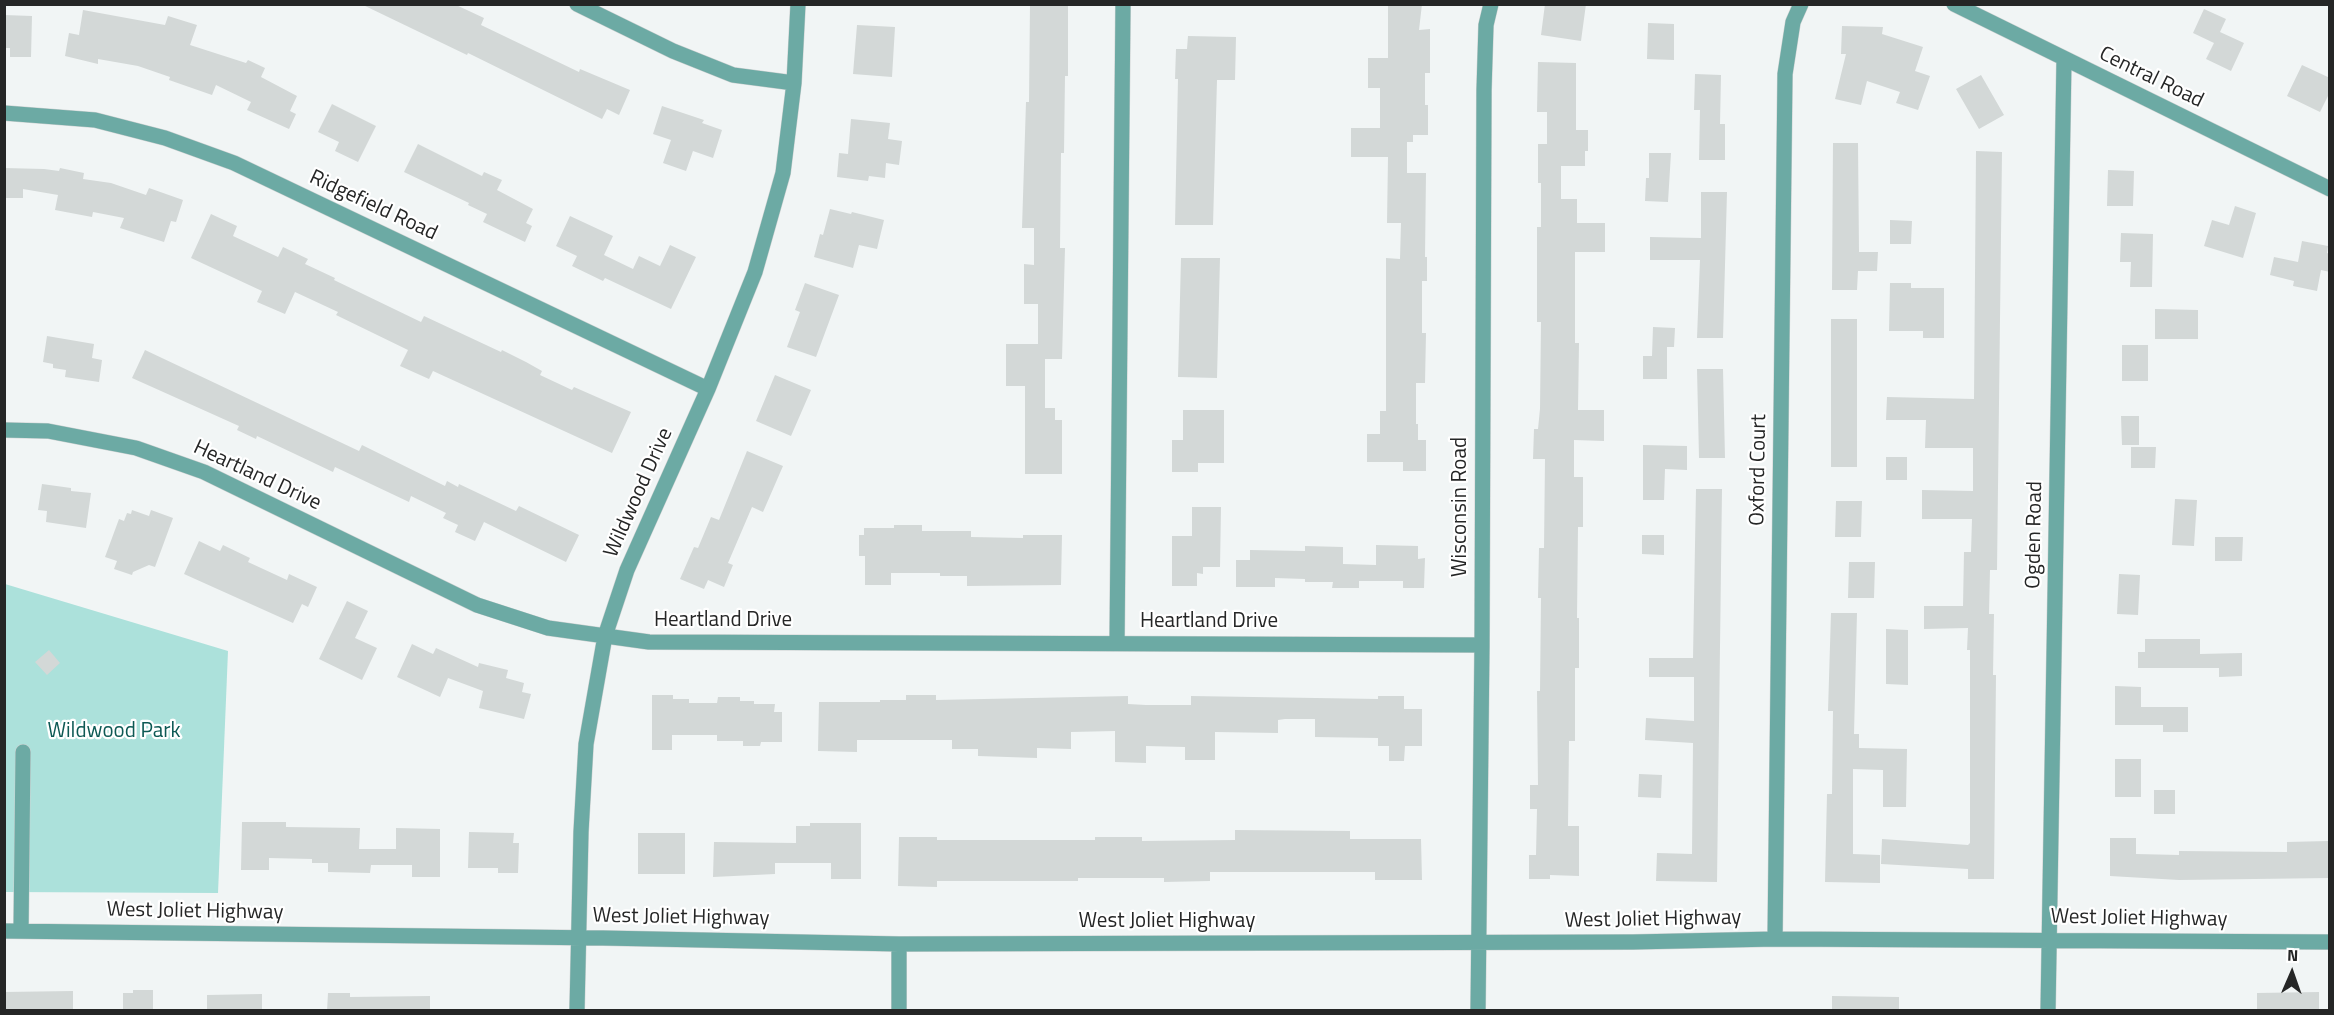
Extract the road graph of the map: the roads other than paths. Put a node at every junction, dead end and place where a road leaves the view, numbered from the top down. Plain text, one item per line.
1 (577, 4) edge
2 (798, 4) edge
3 (1124, 4) edge
4 (1491, 4) edge
5 (1801, 4) edge
6 (1954, 4) edge
7 (2064, 60) junction
8 (794, 83) junction
9 (4, 113) edge
10 (2330, 189) edge
11 (708, 389) junction
12 (4, 430) edge
13 (605, 636) junction
14 (1117, 643) junction
15 (1482, 645) junction
16 (23, 752) dead end
17 (4, 931) edge
18 (21, 931) junction
19 (578, 938) junction
20 (1775, 939) junction
21 (2049, 939) junction
22 (1479, 942) junction
23 (2330, 942) edge
24 (899, 944) junction
25 (577, 1011) edge
26 (899, 1011) edge
27 (1478, 1011) edge
28 (2048, 1011) edge

1 - 8 street
2 - 8 street, Wildwood Drive
3 - 14 street
4 - 15 street, Wisconsin Road
5 - 20 street, Oxford Court
6 - 7 street, Central Road
7 - 10 street, Central Road
7 - 21 street, Ogden Road
8 - 11 street, Wildwood Drive
9 - 11 street, Ridgefield Road
11 - 13 street, Wildwood Drive
12 - 13 street, Heartland Drive
13 - 14 street, Heartland Drive
13 - 19 street, Wildwood Drive
14 - 15 street, Heartland Drive
15 - 22 street, Wisconsin Road
16 - 18 street
17 - 18 street, West Joliet Highway
18 - 19 street, West Joliet Highway
19 - 24 street, West Joliet Highway
19 - 25 street, Wildwood Drive
20 - 21 street, West Joliet Highway
20 - 22 street, West Joliet Highway
21 - 23 street, West Joliet Highway
21 - 28 street, Ogden Road
22 - 24 street, West Joliet Highway
22 - 27 street, Wisconsin Road
24 - 26 street

